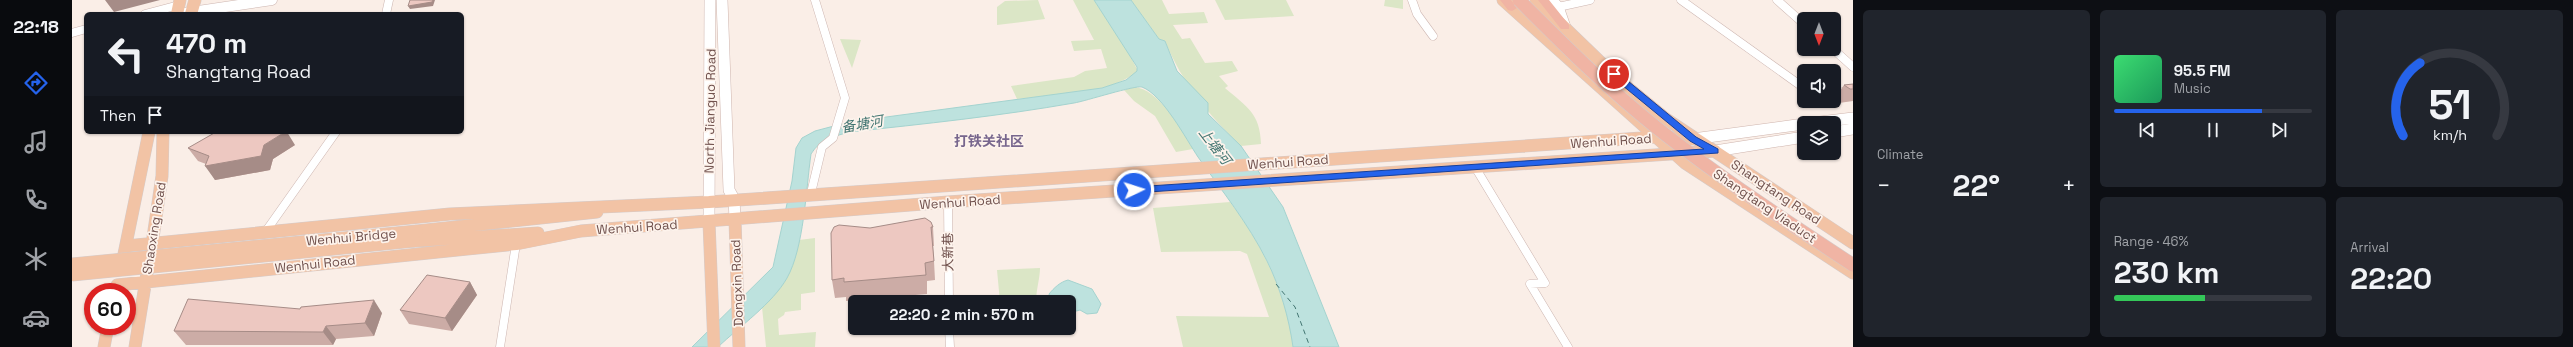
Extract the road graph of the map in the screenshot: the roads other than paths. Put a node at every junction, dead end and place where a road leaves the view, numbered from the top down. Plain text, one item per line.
1 (195, 0) edge
2 (272, 0) edge
3 (389, 0) edge
4 (710, 0) edge
5 (722, 0) edge
6 (816, 0) edge
7 (1412, 0) edge
8 (1528, 0) edge
9 (1536, 0) edge
10 (1543, 0) edge
11 (1590, 0) edge
12 (1681, 0) edge
13 (1777, 0) edge
14 (1510, 2) edge
15 (1553, 5) edge
16 (179, 8) edge
17 (157, 12) edge
18 (189, 12) edge
19 (192, 12) edge
20 (198, 12) edge
21 (386, 12) edge
22 (1797, 18) edge
23 (1564, 27) junction
24 (84, 29) edge
25 (72, 32) edge
26 (1433, 36) dead end
27 (1840, 56) edge
28 (1853, 67) edge
29 (1797, 83) edge
30 (1853, 91) edge
31 (1841, 92) edge
32 (1853, 118) edge
33 (1841, 119) edge
34 (1797, 125) edge
35 (1853, 129) edge
36 (1841, 131) edge
37 (149, 134) edge
38 (163, 134) edge
39 (335, 134) edge
40 (1656, 137) junction
41 (1797, 138) edge
42 (1693, 139) junction
43 (1715, 151) junction
44 (1675, 154) junction
45 (1475, 167) junction
46 (811, 193) junction
47 (734, 199) junction
48 (709, 202) junction
49 (948, 202) junction
50 (630, 206) junction
51 (735, 219) junction
52 (709, 222) junction
53 (581, 230) junction
54 (266, 231) junction
55 (416, 236) junction
56 (1853, 243) edge
57 (152, 244) junction
58 (516, 244) junction
59 (126, 246) junction
60 (1853, 256) edge
61 (72, 264) edge
62 (1853, 265) edge
63 (1853, 273) edge
64 (72, 275) edge
65 (145, 281) junction
66 (117, 283) edge
67 (136, 283) edge
68 (949, 295) edge
69 (106, 335) edge
70 (949, 335) edge
71 (738, 340) edge
72 (104, 347) edge
73 (135, 347) edge
74 (500, 347) edge
75 (714, 347) edge
76 (950, 347) edge
77 (1568, 347) edge

1 - 19 main road
2 - 20 street
3 - 21 street
4 - 48 main road, North Jianguo Road
5 - 47 main road, North Jianguo Road
6 - 46 street
7 - 26 street
8 - 60 highway, Shangtang Viaduct
9 - 23 main road, Shangtang Road
10 - 15 highway
11 - 15 street
12 - 29 street
13 - 22 street
14 - 40 main road, Shangtang Road
14 - 62 highway, Shangtang Viaduct, bridge
15 - 23 highway
16 - 17 street
16 - 18 street
23 - 42 main road, Shangtang Road
24 - 25 street
27 - 28 street
30 - 31 street
32 - 33 main road
34 - 42 main road, Wenhui Road
35 - 36 main road
37 - 59 main road, Shaoxing Road
38 - 57 main road, Shaoxing Road
39 - 54 street
40 - 42 main road, Wenhui Road
40 - 44 main road, Shangtang Road
40 - 46 main road, Wenhui Road
41 - 43 main road, Wenhui Road
42 - 43 main road, Shangtang Road
43 - 44 main road, Wenhui Road
43 - 56 main road, Shangtang Road
44 - 45 main road, Wenhui Road
44 - 63 main road, Shangtang Road
45 - 49 main road, Wenhui Road
45 - 77 street
46 - 47 main road, Wenhui Road
47 - 48 main road, Wenhui Road
47 - 51 main road, North Jianguo Road
48 - 50 main road, Wenhui Road
48 - 52 main road, North Jianguo Road
49 - 51 main road, Wenhui Road
49 - 68 street, 大新巷
50 - 54 main road, Wenhui Road
50 - 55 main road, Wenhui Bridge
51 - 52 main road, Wenhui Road
51 - 71 main road, Dongxin Road
52 - 53 main road, Wenhui Road
52 - 75 main road, Dongxin Road
53 - 55 main road, Wenhui Bridge
53 - 58 main road, Wenhui Road
54 - 57 main road, Wenhui Road
55 - 61 main road, Wenhui Bridge, bridge
55 - 64 main road, Wenhui Bridge, bridge
57 - 59 main road, Wenhui Road
57 - 65 main road, Shaoxing Road
58 - 65 main road, Wenhui Road
58 - 74 street
59 - 66 main road, Shaoxing Road
65 - 67 main road, Wenhui Road
65 - 73 main road, Shaoxing Road
69 - 72 main road
70 - 76 street

